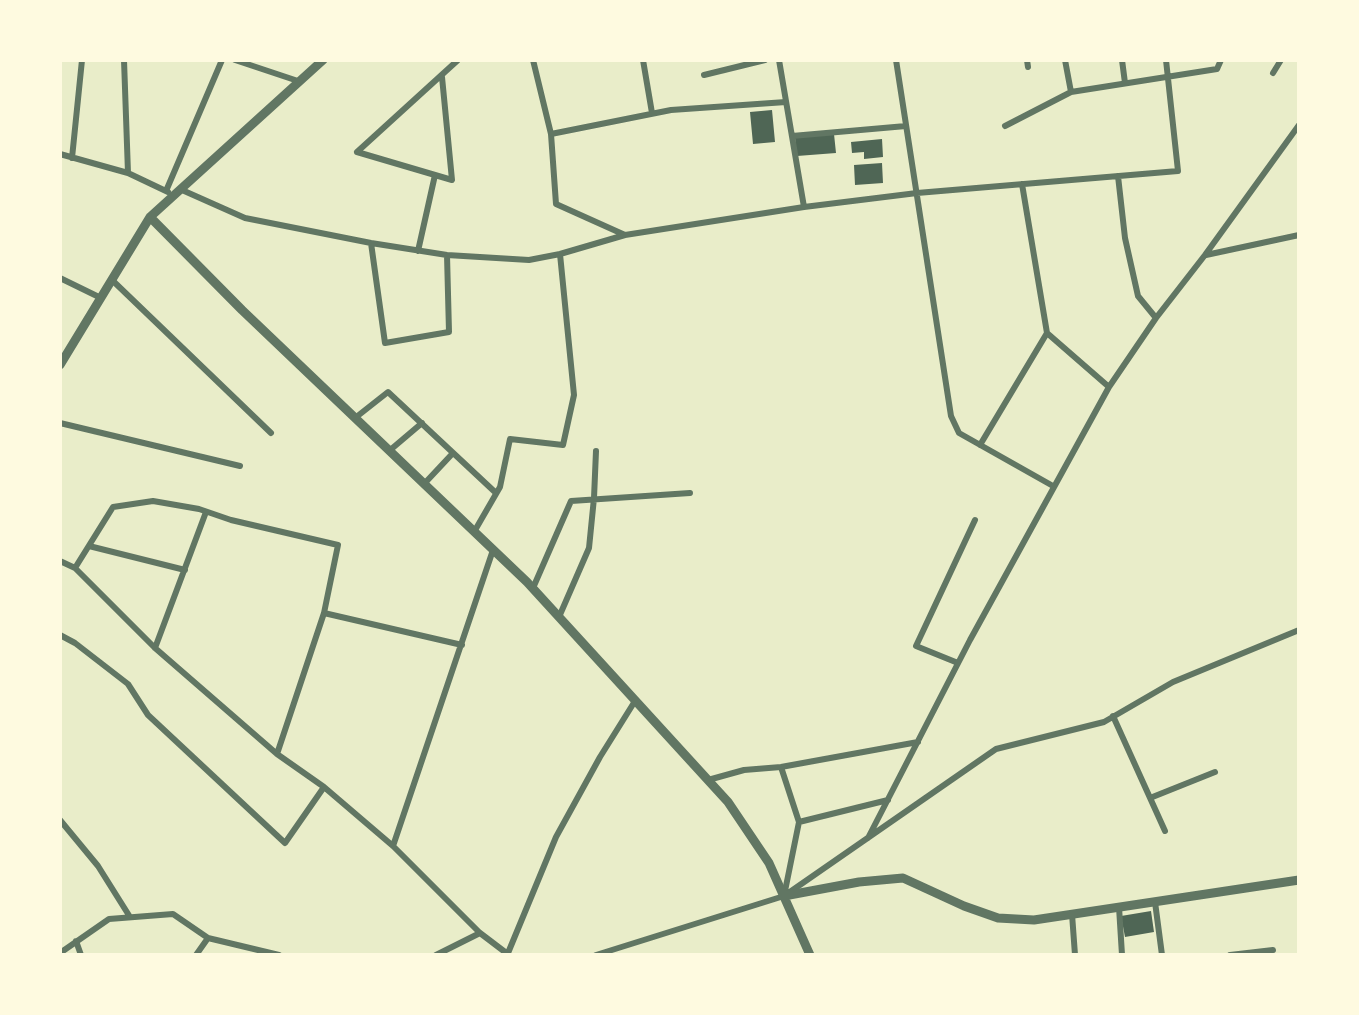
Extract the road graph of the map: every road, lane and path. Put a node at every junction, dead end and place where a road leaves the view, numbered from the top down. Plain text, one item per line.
1 (82, 60) edge
2 (124, 60) edge
3 (222, 60) edge
4 (234, 60) edge
5 (323, 60) edge
6 (458, 60) edge
7 (534, 60) edge
8 (642, 60) edge
9 (765, 60) edge
10 (779, 60) edge
11 (896, 60) edge
12 (1065, 60) edge
13 (1122, 60) edge
14 (1167, 60) edge
15 (1221, 60) edge
16 (1281, 60) edge
17 (1273, 73) dead end
18 (704, 75) dead end
19 (1168, 76) junction
20 (442, 77) junction
21 (298, 81) junction
22 (1125, 83) junction
23 (1071, 92) junction
24 (786, 102) junction
25 (652, 113) junction
26 (1299, 125) edge
27 (906, 126) junction
28 (1005, 126) dead end
29 (551, 134) junction
30 (792, 136) junction
31 (60, 154) edge
32 (72, 158) junction
33 (128, 172) junction
34 (435, 175) junction
35 (1118, 176) junction
36 (1023, 184) junction
37 (174, 192) junction
38 (916, 193) junction
39 (804, 207) junction
40 (150, 217) junction
41 (625, 235) junction
42 (1299, 235) edge
43 (371, 243) junction
44 (418, 251) junction
45 (560, 254) junction
46 (447, 255) junction
47 (1205, 255) junction
48 (60, 278) edge
49 (112, 280) junction
50 (101, 298) junction
51 (1156, 318) junction
52 (1047, 333) junction
53 (60, 366) edge
54 (1108, 387) junction
55 (355, 418) junction
56 (60, 423) edge
57 (422, 423) junction
58 (271, 433) dead end
59 (980, 445) junction
60 (389, 451) junction
61 (596, 451) dead end
62 (453, 453) junction
63 (240, 466) dead end
64 (424, 484) junction
65 (1053, 486) junction
66 (496, 493) junction
67 (690, 493) dead end
68 (594, 498) junction
69 (206, 512) junction
70 (975, 520) dead end
71 (474, 532) junction
72 (89, 546) junction
73 (493, 550) junction
74 (60, 562) edge
75 (75, 568) junction
76 (185, 570) junction
77 (533, 588) junction
78 (324, 614) junction
79 (559, 617) junction
80 (1299, 630) edge
81 (60, 635) edge
82 (462, 645) junction
83 (155, 648) junction
84 (958, 663) junction
85 (635, 701) junction
86 (1113, 716) junction
87 (918, 742) junction
88 (277, 754) junction
89 (781, 767) junction
90 (1215, 772) dead end
91 (708, 780) junction
92 (324, 787) junction
93 (1150, 798) junction
94 (888, 800) junction
95 (60, 820) edge
96 (800, 822) junction
97 (1165, 831) dead end
98 (868, 838) junction
99 (393, 846) junction
100 (1299, 880) edge
101 (784, 896) junction
102 (1155, 902) junction
103 (1119, 907) junction
104 (1072, 914) junction
105 (130, 917) junction
106 (480, 933) junction
107 (208, 938) junction
108 (76, 941) junction
109 (1273, 950) dead end
110 (60, 953) edge
111 (508, 954) edge
112 (81, 955) edge
113 (196, 955) edge
114 (279, 955) edge
115 (436, 955) edge
116 (596, 955) edge
117 (810, 955) edge
118 (1075, 955) edge
119 (1122, 955) edge
120 (1162, 955) edge
121 (1230, 955) edge

1 - 32 street
2 - 33 street
3 - 37 street
4 - 21 street
5 - 21 street
6 - 20 street
7 - 29 street
8 - 25 street
9 - 18 street
10 - 24 street
11 - 27 street
12 - 23 street
13 - 22 street
14 - 19 street
15 - 19 street
16 - 17 street
19 - 22 street
19 - 35 street
20 - 34 street
20 - 34 street
21 - 37 street
22 - 23 street
23 - 28 street
24 - 25 street
24 - 30 street
25 - 29 street
26 - 47 street
27 - 30 street
27 - 38 street
29 - 41 street
30 - 39 street
31 - 32 street
32 - 33 street
33 - 37 street
34 - 44 street
35 - 36 street
35 - 51 street
36 - 38 street
36 - 52 street
37 - 40 street
37 - 43 street
38 - 39 street
38 - 59 street
39 - 41 street
40 - 49 street
40 - 55 street
41 - 45 street
42 - 47 street
43 - 44 street
43 - 46 street
44 - 46 street
45 - 46 street
45 - 66 street
47 - 51 street
48 - 50 street
49 - 50 street
49 - 58 street
50 - 53 street
51 - 54 street
52 - 54 street
52 - 59 street
54 - 65 street
55 - 57 street
55 - 60 street
56 - 63 street
57 - 60 street
57 - 62 street
59 - 65 street
60 - 64 street
61 - 68 street
62 - 64 street
62 - 66 street
64 - 71 street
65 - 84 street
66 - 71 street
67 - 68 street
68 - 77 street
68 - 79 street
69 - 72 street
69 - 76 street
69 - 78 street
70 - 84 street
71 - 73 street
72 - 75 street
72 - 76 street
73 - 77 street
73 - 82 street
74 - 75 street
75 - 83 street
76 - 83 street
77 - 79 street
78 - 82 street
78 - 88 street
79 - 85 street
80 - 86 street
81 - 92 street
82 - 99 street
83 - 88 street
84 - 87 street
85 - 91 street
85 - 111 street
86 - 93 street
86 - 98 street
87 - 89 street
87 - 94 street
88 - 92 street
89 - 91 street
89 - 96 street
90 - 93 street
91 - 101 street
92 - 99 street
93 - 97 street
94 - 96 street
94 - 98 street
95 - 105 street
96 - 101 street
98 - 101 street
99 - 106 street
100 - 102 street
101 - 104 street
101 - 116 street
101 - 117 street
102 - 103 street
102 - 120 street
103 - 104 street
103 - 119 street
104 - 118 street
105 - 107 street
105 - 108 street
106 - 111 street
106 - 115 street
107 - 113 street
107 - 114 street
108 - 110 street
108 - 112 street
109 - 121 street

